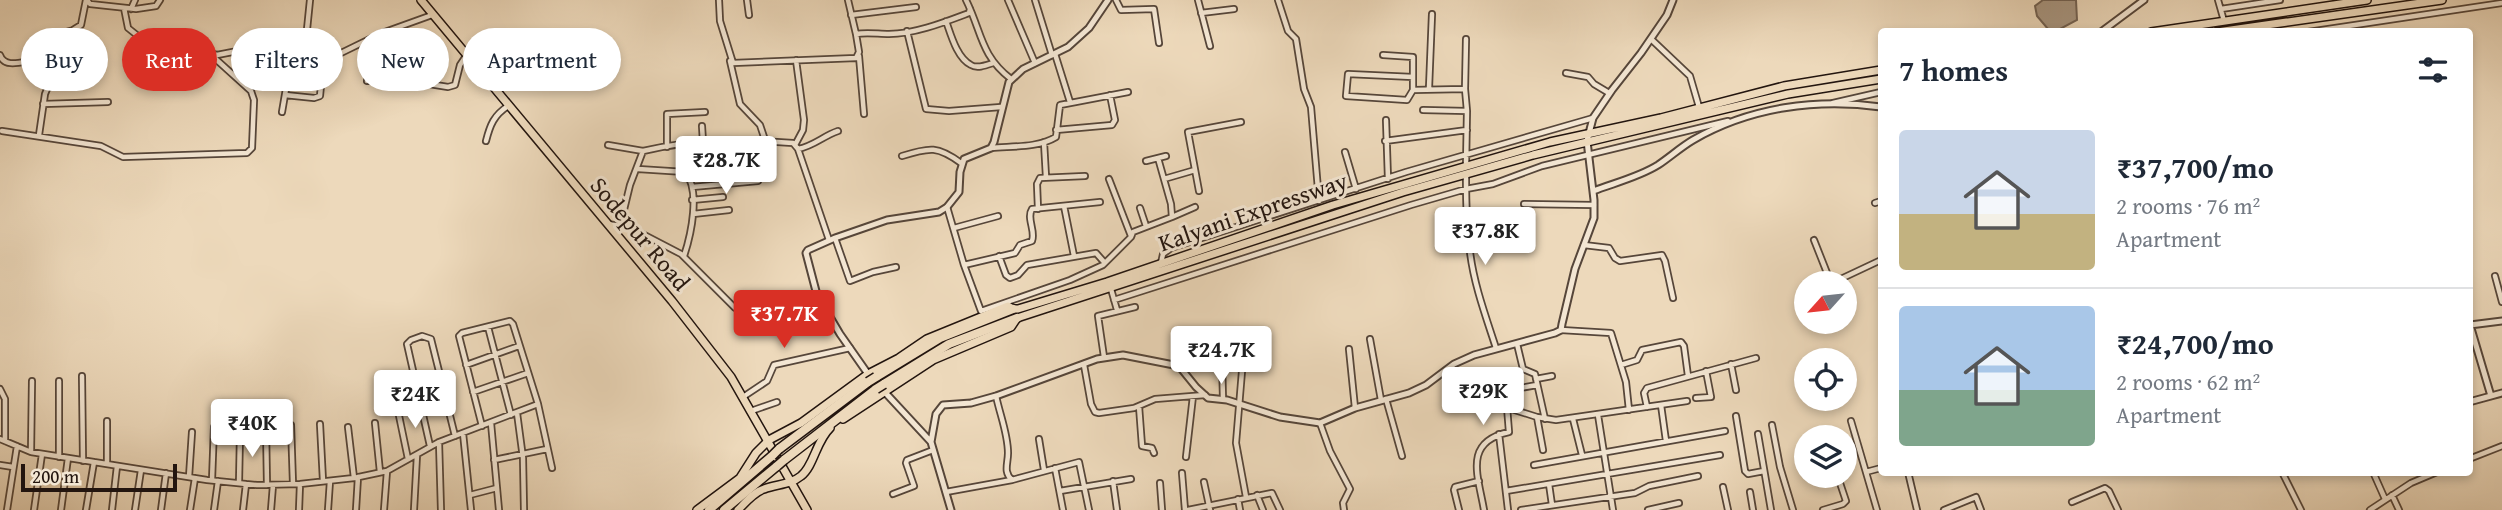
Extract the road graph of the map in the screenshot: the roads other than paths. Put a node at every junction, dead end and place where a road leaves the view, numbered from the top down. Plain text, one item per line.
1 (86, 0) edge
2 (135, 0) edge
3 (160, 0) edge
4 (310, 0) edge
5 (421, 0) edge
6 (719, 0) edge
7 (747, 0) edge
8 (848, 0) edge
9 (966, 0) edge
10 (1008, 0) edge
11 (1035, 0) edge
12 (1108, 0) edge
13 (1116, 0) edge
14 (1199, 0) edge
15 (1285, 0) edge
16 (1674, 0) edge
17 (2144, 0) edge
18 (2218, 0) edge
19 (2280, 0) edge
20 (2367, 0) edge
21 (2442, 0) edge
22 (1278, 2) edge
23 (2502, 3) edge
24 (916, 7) dead end
25 (124, 8) junction
26 (131, 9) junction
27 (971, 9) junction
28 (1234, 9) dead end
29 (2221, 9) junction
30 (1201, 13) junction
31 (1432, 14) dead end
32 (433, 15) junction
33 (749, 15) dead end
34 (851, 15) junction
35 (946, 21) junction
36 (2225, 22) junction
37 (76, 28) edge
38 (128, 28) edge
39 (307, 28) edge
40 (399, 28) edge
41 (2106, 28) edge
42 (2181, 28) edge
43 (2245, 28) edge
44 (2335, 28) edge
45 (907, 31) junction
46 (856, 34) junction
47 (1466, 39) dead end
48 (1651, 39) junction
49 (1159, 43) dead end
50 (1210, 46) dead end
51 (463, 52) edge
52 (0, 55) edge
53 (1053, 55) junction
54 (1383, 55) dead end
55 (859, 57) junction
56 (217, 60) edge
57 (463, 60) edge
58 (796, 60) junction
59 (730, 61) junction
60 (21, 62) edge
61 (993, 63) junction
62 (1035, 63) junction
63 (1878, 70) edge
64 (1566, 73) dead end
65 (1413, 77) junction
66 (1011, 79) junction
67 (1878, 79) edge
68 (449, 87) edge
69 (1429, 88) junction
70 (1465, 89) junction
71 (1413, 90) junction
72 (48, 91) edge
73 (286, 91) edge
74 (320, 91) edge
75 (495, 91) edge
76 (1128, 92) dead end
77 (1609, 93) junction
78 (1878, 93) edge
79 (285, 95) junction
80 (1110, 95) junction
81 (108, 102) dead end
82 (1070, 102) junction
83 (43, 104) junction
84 (1829, 104) junction
85 (508, 106) junction
86 (1001, 107) junction
87 (1878, 107) edge
88 (1699, 108) junction
89 (1423, 110) dead end
90 (1467, 110) junction
91 (282, 112) dead end
92 (705, 112) dead end
93 (864, 114) dead end
94 (1594, 118) junction
95 (1386, 120) dead end
96 (1736, 120) junction
97 (1241, 122) dead end
98 (702, 126) dead end
99 (1056, 130) junction
100 (1467, 130) junction
101 (2, 131) edge
102 (838, 131) dead end
103 (39, 135) junction
104 (1588, 137) junction
105 (765, 140) junction
106 (486, 141) dead end
107 (1385, 141) junction
108 (703, 142) junction
109 (1044, 142) junction
110 (608, 145) dead end
111 (667, 147) junction
112 (797, 147) junction
113 (991, 148) junction
114 (643, 151) junction
115 (1345, 152) dead end
116 (1588, 154) junction
117 (902, 156) dead end
118 (1166, 156) dead end
119 (1466, 156) junction
120 (1158, 158) junction
121 (1146, 161) dead end
122 (961, 163) junction
123 (637, 169) junction
124 (1195, 170) junction
125 (1466, 173) junction
126 (1084, 176) dead end
127 (1046, 177) junction
128 (1109, 178) dead end
129 (1388, 178) junction
130 (1164, 179) junction
131 (758, 181) dead end
132 (692, 187) junction
133 (1466, 187) junction
134 (1356, 189) junction
135 (1199, 191) dead end
136 (1593, 191) junction
137 (723, 197) dead end
138 (692, 200) junction
139 (1319, 201) junction
140 (1100, 202) dead end
141 (1878, 202) edge
142 (1875, 203) dead end
143 (1524, 204) dead end
144 (1594, 205) junction
145 (1064, 206) junction
146 (947, 207) junction
147 (1195, 207) dead end
148 (1140, 208) dead end
149 (1038, 209) junction
150 (729, 210) dead end
151 (693, 214) junction
152 (998, 216) dead end
153 (1171, 217) junction
154 (605, 223) junction
155 (620, 226) junction
156 (1146, 226) junction
157 (954, 228) junction
158 (1131, 237) junction
159 (832, 239) junction
160 (1814, 240) dead end
161 (1584, 245) junction
162 (684, 256) junction
163 (999, 256) junction
164 (1074, 256) junction
165 (1878, 261) edge
166 (1104, 262) junction
167 (1161, 264) junction
168 (964, 265) junction
169 (896, 267) dead end
170 (1826, 271) edge
171 (1857, 271) edge
172 (2495, 276) dead end
173 (1111, 289) junction
174 (1673, 298) dead end
175 (1114, 300) junction
176 (821, 302) junction
177 (2502, 302) edge
178 (1135, 307) dead end
179 (1117, 310) junction
180 (1015, 313) junction
181 (2502, 321) edge
182 (2473, 324) edge
183 (488, 327) junction
184 (1560, 330) junction
185 (2473, 337) edge
186 (1370, 339) dead end
187 (1517, 344) junction
188 (519, 346) junction
189 (850, 348) junction
190 (1496, 348) junction
191 (1349, 349) dead end
192 (495, 353) junction
193 (1211, 356) dead end
194 (1104, 357) junction
195 (1756, 358) dead end
196 (1731, 364) junction
197 (466, 365) junction
198 (1084, 365) junction
199 (1621, 365) junction
200 (1242, 371) dead end
201 (1706, 371) junction
202 (528, 373) junction
203 (1443, 373) junction
204 (82, 376) dead end
205 (1552, 376) dead end
206 (1688, 376) junction
207 (871, 378) junction
208 (1536, 379) junction
209 (32, 381) dead end
210 (59, 381) dead end
211 (503, 382) junction
212 (1537, 385) junction
213 (881, 388) junction
214 (0, 389) edge
215 (1736, 390) dead end
216 (473, 392) junction
217 (2502, 393) edge
218 (1205, 395) junction
219 (1193, 396) junction
220 (2491, 396) junction
221 (742, 397) junction
222 (996, 397) junction
223 (1696, 398) dead end
224 (1384, 399) junction
225 (1223, 400) junction
226 (1687, 401) dead end
227 (2473, 401) edge
228 (777, 402) dead end
229 (538, 404) junction
230 (1238, 404) junction
231 (1661, 405) junction
232 (397, 406) dead end
233 (1139, 406) junction
234 (1507, 407) junction
235 (1647, 407) junction
236 (1355, 408) junction
237 (1629, 410) junction
238 (751, 412) junction
239 (514, 414) junction
240 (1598, 415) junction
241 (1736, 416) dead end
242 (1537, 417) junction
243 (1545, 419) junction
244 (1573, 419) junction
245 (107, 421) dead end
246 (1851, 421) dead end
247 (491, 422) junction
248 (375, 423) dead end
249 (1320, 423) junction
250 (320, 424) dead end
251 (291, 425) dead end
252 (1772, 425) dead end
253 (482, 426) junction
254 (214, 427) dead end
255 (266, 427) dead end
256 (348, 427) dead end
257 (1725, 431) dead end
258 (192, 432) dead end
259 (463, 433) junction
260 (240, 434) dead end
261 (1499, 434) junction
262 (1758, 434) dead end
263 (456, 436) junction
264 (1039, 439) dead end
265 (3, 440) edge
266 (769, 440) junction
267 (1666, 441) junction
268 (439, 442) junction
269 (931, 442) junction
270 (17, 446) junction
271 (430, 446) junction
272 (2502, 446) edge
273 (548, 449) junction
274 (933, 450) junction
275 (1543, 450) dead end
276 (1604, 451) junction
277 (31, 453) junction
278 (523, 453) junction
279 (1154, 453) dead end
280 (42, 454) junction
281 (417, 454) junction
282 (1582, 455) junction
283 (1720, 455) dead end
284 (1402, 456) dead end
285 (58, 457) junction
286 (1186, 457) dead end
287 (2473, 457) edge
288 (68, 458) junction
289 (408, 459) junction
290 (495, 460) junction
291 (83, 461) junction
292 (94, 462) junction
293 (107, 464) junction
294 (0, 465) edge
295 (1534, 465) dead end
296 (117, 466) junction
297 (13, 467) junction
298 (552, 468) dead end
299 (1055, 468) junction
300 (1878, 469) edge
301 (141, 470) junction
302 (1044, 470) junction
303 (387, 471) junction
304 (1764, 471) junction
305 (380, 472) junction
306 (1866, 472) junction
307 (166, 473) junction
308 (1182, 473) dead end
309 (1608, 474) junction
310 (1699, 476) dead end
311 (1909, 476) edge
312 (2284, 476) edge
313 (2375, 476) edge
314 (2428, 476) edge
315 (192, 477) junction
316 (356, 477) junction
317 (1131, 479) dead end
318 (1012, 480) junction
319 (215, 481) junction
320 (323, 481) junction
321 (330, 481) junction
322 (1113, 481) junction
323 (1479, 481) junction
324 (791, 482) junction
325 (1204, 482) dead end
326 (1160, 483) dead end
327 (242, 484) junction
328 (297, 484) junction
329 (1549, 484) junction
330 (270, 485) junction
331 (1086, 486) junction
332 (1723, 487) dead end
333 (497, 488) junction
334 (1842, 488) edge
335 (1060, 491) junction
336 (1506, 491) junction
337 (946, 492) junction
338 (1749, 492) dead end
339 (893, 494) dead end
340 (470, 495) junction
341 (1257, 495) junction
342 (2392, 495) junction
343 (1246, 497) junction
344 (1611, 497) junction
345 (1238, 499) junction
346 (2385, 499) junction
347 (2072, 502) dead end
348 (1679, 503) dead end
349 (1552, 505) junction
350 (1209, 508) edge
351 (1342, 509) edge
352 (1530, 509) edge
353 (1828, 509) edge
354 (1917, 509) edge
355 (6, 510) edge
356 (34, 510) edge
357 (61, 510) edge
358 (86, 510) edge
359 (112, 510) edge
360 (135, 510) edge
361 (162, 510) edge
362 (191, 510) edge
363 (215, 510) edge
364 (243, 510) edge
365 (271, 510) edge
366 (299, 510) edge
367 (328, 510) edge
368 (356, 510) edge
369 (384, 510) edge
370 (414, 510) edge
371 (440, 510) edge
372 (471, 510) edge
373 (499, 510) edge
374 (524, 510) edge
375 (697, 510) edge
376 (709, 510) edge
377 (724, 510) edge
378 (738, 510) edge
379 (807, 510) edge
380 (951, 510) edge
381 (1063, 510) edge
382 (1089, 510) edge
383 (1117, 510) edge
384 (1162, 510) edge
385 (1187, 510) edge
386 (1240, 510) edge
387 (1262, 510) edge
388 (1280, 510) edge
389 (1459, 510) edge
390 (1484, 510) edge
391 (1508, 510) edge
392 (1521, 510) edge
393 (1613, 510) edge
394 (1648, 510) edge
395 (1728, 510) edge
396 (1753, 510) edge
397 (1771, 510) edge
398 (1793, 510) edge
399 (1877, 510) edge
400 (1908, 510) edge
401 (1944, 510) edge
402 (1981, 510) edge
403 (2118, 510) edge
404 (2301, 510) edge
405 (2370, 510) edge
406 (2399, 510) edge

1 - 25 street
1 - 37 street
2 - 26 street
3 - 26 street
4 - 39 street
5 - 32 main road, Sodepur Road
6 - 59 street
7 - 33 street
8 - 34 street
9 - 27 street
10 - 62 street
11 - 53 street
12 - 53 street
13 - 49 street
14 - 30 street
15 - 22 street
16 - 48 street
17 - 41 street
18 - 29 street
19 - 29 street
20 - 36 main road
21 - 43 main road
22 - 139 street
23 - 44 street
24 - 34 street
25 - 26 street
25 - 38 street
27 - 35 street
27 - 61 street
28 - 30 street
29 - 36 street
30 - 50 street
31 - 69 street
32 - 40 street
32 - 51 main road, Sodepur Road
34 - 46 street
35 - 45 street
35 - 61 street
36 - 42 main road
45 - 46 street
45 - 86 street
46 - 55 street
47 - 70 street
48 - 77 street
48 - 88 street
52 - 60 street
53 - 62 street
53 - 82 street
54 - 65 street
55 - 58 street
55 - 93 street
56 - 103 street
57 - 68 street
58 - 59 street
58 - 112 street
59 - 105 street
61 - 66 street
62 - 66 street
63 - 88 main road, Kalyani Expressway
64 - 77 street
65 - 71 street
65 - 71 street
66 - 86 street
67 - 104 main road, Kalyani Expressway
69 - 70 street
69 - 71 street
70 - 90 street
72 - 83 street
73 - 79 street
74 - 79 street
75 - 85 main road, Sodepur Road
76 - 80 street
77 - 94 street
78 - 84 street
79 - 91 street
80 - 82 street
80 - 99 street
81 - 83 street
82 - 99 street
83 - 103 street
84 - 87 street
84 - 96 street
85 - 106 street
85 - 154 main road, Sodepur Road
86 - 113 street
88 - 104 main road, Kalyani Expressway
89 - 90 street
90 - 100 street
92 - 111 street
94 - 104 street
94 - 119 street
95 - 107 street
96 - 116 street
96 - 136 street
97 - 124 street
98 - 108 street
99 - 109 street
100 - 107 street
100 - 119 street
101 - 103 street
102 - 112 street
104 - 116 street
104 - 125 main road, Kalyani Expressway
105 - 108 street
105 - 112 street
107 - 129 street
108 - 111 street
109 - 113 street
109 - 127 street
110 - 114 street
111 - 114 street
112 - 159 street
113 - 122 street
114 - 123 street
115 - 134 street
116 - 133 street
116 - 136 street
117 - 122 street
118 - 120 street
119 - 125 street
119 - 129 street
120 - 121 street
120 - 130 street
122 - 146 street
123 - 132 street
123 - 155 street
124 - 130 street
124 - 135 street
125 - 133 street
125 - 167 main road, Kalyani Expressway
125 - 173 main road, Kalyani Expressway
126 - 127 street
127 - 149 street
128 - 158 street
129 - 134 street
130 - 153 street
131 - 132 street
132 - 138 street
133 - 175 street
133 - 190 street
134 - 139 street
136 - 144 street
137 - 138 street
138 - 151 street
139 - 167 street
140 - 145 street
141 - 142 street
143 - 144 street
144 - 161 street
145 - 149 street
145 - 164 street
146 - 157 street
146 - 159 street
147 - 153 street
148 - 156 street
149 - 163 street
150 - 151 street
151 - 162 street
152 - 157 street
153 - 156 street
154 - 155 street
154 - 221 main road, Sodepur Road
155 - 162 street
156 - 158 street
157 - 168 street
158 - 166 street
159 - 169 street
159 - 176 street
160 - 170 street
161 - 174 street
161 - 184 street
162 - 176 street
163 - 164 street
163 - 168 street
164 - 166 street
165 - 171 street
166 - 168 street
167 - 180 main road, Kalyani Expressway
172 - 177 street
173 - 175 street
173 - 180 main road, Kalyani Expressway
175 - 179 street
176 - 189 street
178 - 179 street
179 - 194 street
180 - 207 highway
180 - 213 highway
181 - 182 street
183 - 188 street
183 - 192 street
183 - 197 street
184 - 187 street
184 - 199 street
185 - 220 street
186 - 224 street
187 - 190 street
187 - 208 street
188 - 192 street
188 - 202 street
189 - 207 street
189 - 221 street
190 - 203 street
191 - 236 street
192 - 197 street
192 - 211 street
193 - 225 street
194 - 198 street
194 - 218 street
195 - 196 street
196 - 201 street
196 - 215 street
197 - 216 street
198 - 222 street
198 - 233 street
199 - 206 street
199 - 237 street
200 - 230 street
201 - 206 street
201 - 223 street
202 - 211 street
202 - 229 street
203 - 224 street
203 - 234 street
204 - 291 street
205 - 208 street
206 - 235 street
207 - 213 street
207 - 266 main road
207 - 376 highway
208 - 212 street
209 - 277 street
210 - 285 street
211 - 216 street
211 - 239 street
212 - 234 street
212 - 243 street
213 - 269 street
213 - 324 main road
213 - 377 highway
214 - 265 street
216 - 253 street
217 - 220 street
218 - 219 street
218 - 225 street
219 - 233 street
219 - 286 street
220 - 227 street
221 - 238 main road, Sodepur Road
222 - 269 street
222 - 318 street
224 - 236 street
224 - 284 street
225 - 230 street
226 - 231 street
228 - 238 street
229 - 239 street
229 - 273 street
230 - 249 street
230 - 343 street
231 - 235 street
231 - 267 street
232 - 289 street
233 - 279 street
234 - 242 street
234 - 261 street
235 - 237 street
236 - 249 street
237 - 240 street
238 - 266 main road, Sodepur Road
239 - 247 street
239 - 278 street
240 - 244 street
240 - 276 street
241 - 304 street
242 - 243 street
242 - 275 street
243 - 244 street
244 - 282 street
245 - 293 street
246 - 306 street
247 - 253 street
247 - 290 street
248 - 305 street
249 - 351 street
250 - 320 street
251 - 328 street
252 - 398 street
253 - 259 street
254 - 319 street
255 - 330 street
256 - 316 street
257 - 267 street
258 - 315 street
259 - 263 street
259 - 340 street
260 - 327 street
261 - 323 street
261 - 336 street
262 - 304 street
263 - 268 street
263 - 271 street
264 - 302 street
265 - 270 street
266 - 324 main road, Sodepur Road
266 - 375 main road
267 - 276 street
268 - 271 street
268 - 371 street
269 - 274 street
270 - 277 street
270 - 297 street
271 - 281 street
272 - 287 street
273 - 278 street
273 - 298 street
274 - 337 street
274 - 339 street
276 - 282 street
276 - 309 street
277 - 280 street
278 - 290 street
278 - 374 street
280 - 285 street
280 - 356 street
281 - 289 street
281 - 370 street
282 - 295 street
283 - 309 street
285 - 288 street
288 - 291 street
288 - 357 street
289 - 303 street
290 - 333 street
291 - 292 street
292 - 293 street
292 - 358 street
293 - 296 street
294 - 297 street
296 - 301 street
296 - 359 street
297 - 355 street
299 - 302 street
299 - 331 street
299 - 335 street
300 - 306 street
301 - 307 street
301 - 360 street
302 - 318 street
303 - 305 street
303 - 369 street
304 - 397 street
305 - 316 street
306 - 399 street
307 - 315 street
307 - 361 street
308 - 385 street
309 - 329 street
309 - 344 street
310 - 344 street
311 - 354 street
312 - 404 street
313 - 346 street
314 - 342 street
315 - 319 street
315 - 362 street
316 - 321 street
316 - 368 street
317 - 322 street
318 - 337 street
319 - 327 street
319 - 363 street
320 - 321 street
320 - 328 street
321 - 367 street
322 - 331 street
322 - 383 street
323 - 389 street
323 - 390 street
324 - 378 main road
324 - 379 main road, Sodepur Road
325 - 350 street
326 - 384 street
327 - 330 street
327 - 364 street
328 - 330 street
328 - 366 street
329 - 336 street
329 - 349 street
330 - 365 street
331 - 335 street
331 - 382 street
332 - 395 street
333 - 340 street
333 - 373 street
334 - 353 street
335 - 381 street
336 - 391 street
337 - 380 street
338 - 396 street
340 - 372 street
341 - 343 street
341 - 387 street
341 - 388 street
342 - 346 street
342 - 406 street
343 - 345 street
344 - 349 street
344 - 393 street
345 - 350 street
345 - 386 street
346 - 405 street
347 - 403 street
348 - 394 street
349 - 352 street
350 - 385 street
352 - 392 street
354 - 400 street
401 - 402 street

